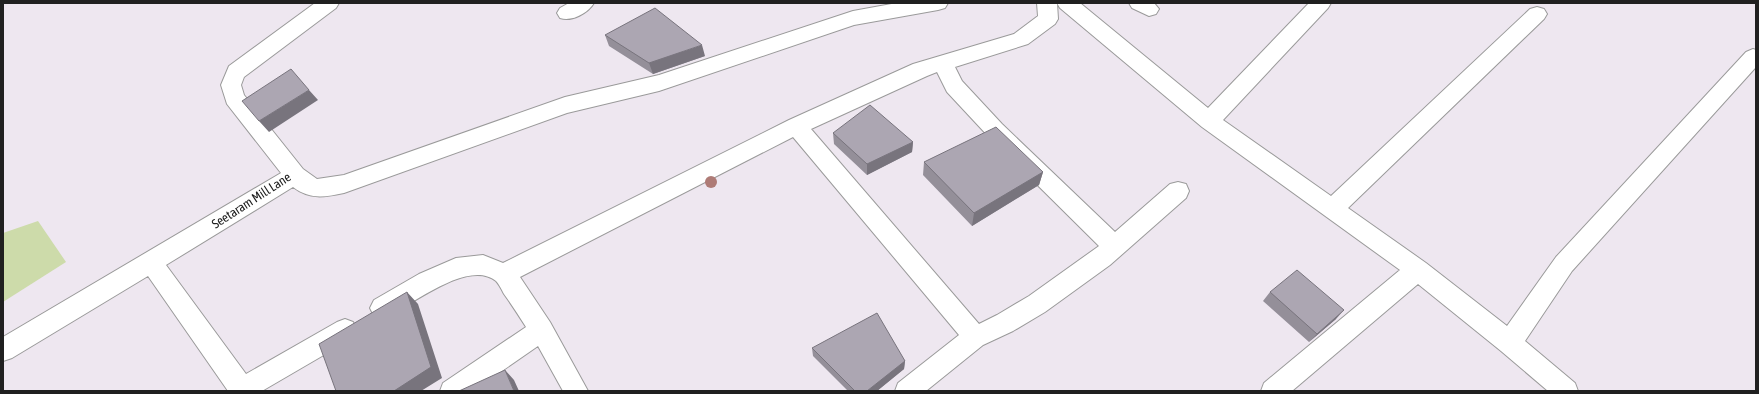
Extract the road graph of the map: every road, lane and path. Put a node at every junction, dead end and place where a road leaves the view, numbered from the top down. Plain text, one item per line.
1 (329, 3) edge
2 (584, 3) edge
3 (938, 3) edge
4 (1047, 3) edge
5 (1067, 3) edge
6 (1321, 3) edge
7 (567, 13) dead end
8 (1537, 14) dead end
9 (1753, 57) dead end
10 (943, 63) junction
11 (1209, 121) junction
12 (796, 126) junction
13 (295, 175) junction
14 (1178, 191) dead end
15 (1332, 209) junction
16 (1114, 246) junction
17 (151, 262) junction
18 (1418, 270) junction
19 (504, 274) junction
20 (542, 330) junction
21 (975, 337) junction
22 (1510, 344) junction
23 (3, 350) edge
24 (1285, 388) edge
25 (241, 390) edge
26 (452, 391) edge
27 (576, 391) edge
28 (908, 391) edge
29 (1566, 391) edge

1 - 13 street, Seetaram Mill Lane
2 - 7 street
3 - 13 street
4 - 10 street
5 - 11 street
6 - 11 street
8 - 15 street
9 - 22 street
10 - 12 street
10 - 16 street
11 - 15 street
12 - 19 street
12 - 21 street
13 - 17 street, Seetaram Mill Lane
14 - 16 street
15 - 18 street
16 - 21 street
17 - 23 street, Seetaram Mill Lane
17 - 25 street
18 - 22 street
18 - 24 street
19 - 20 street
19 - 25 street
20 - 26 street
20 - 27 street
21 - 28 street
22 - 29 street

